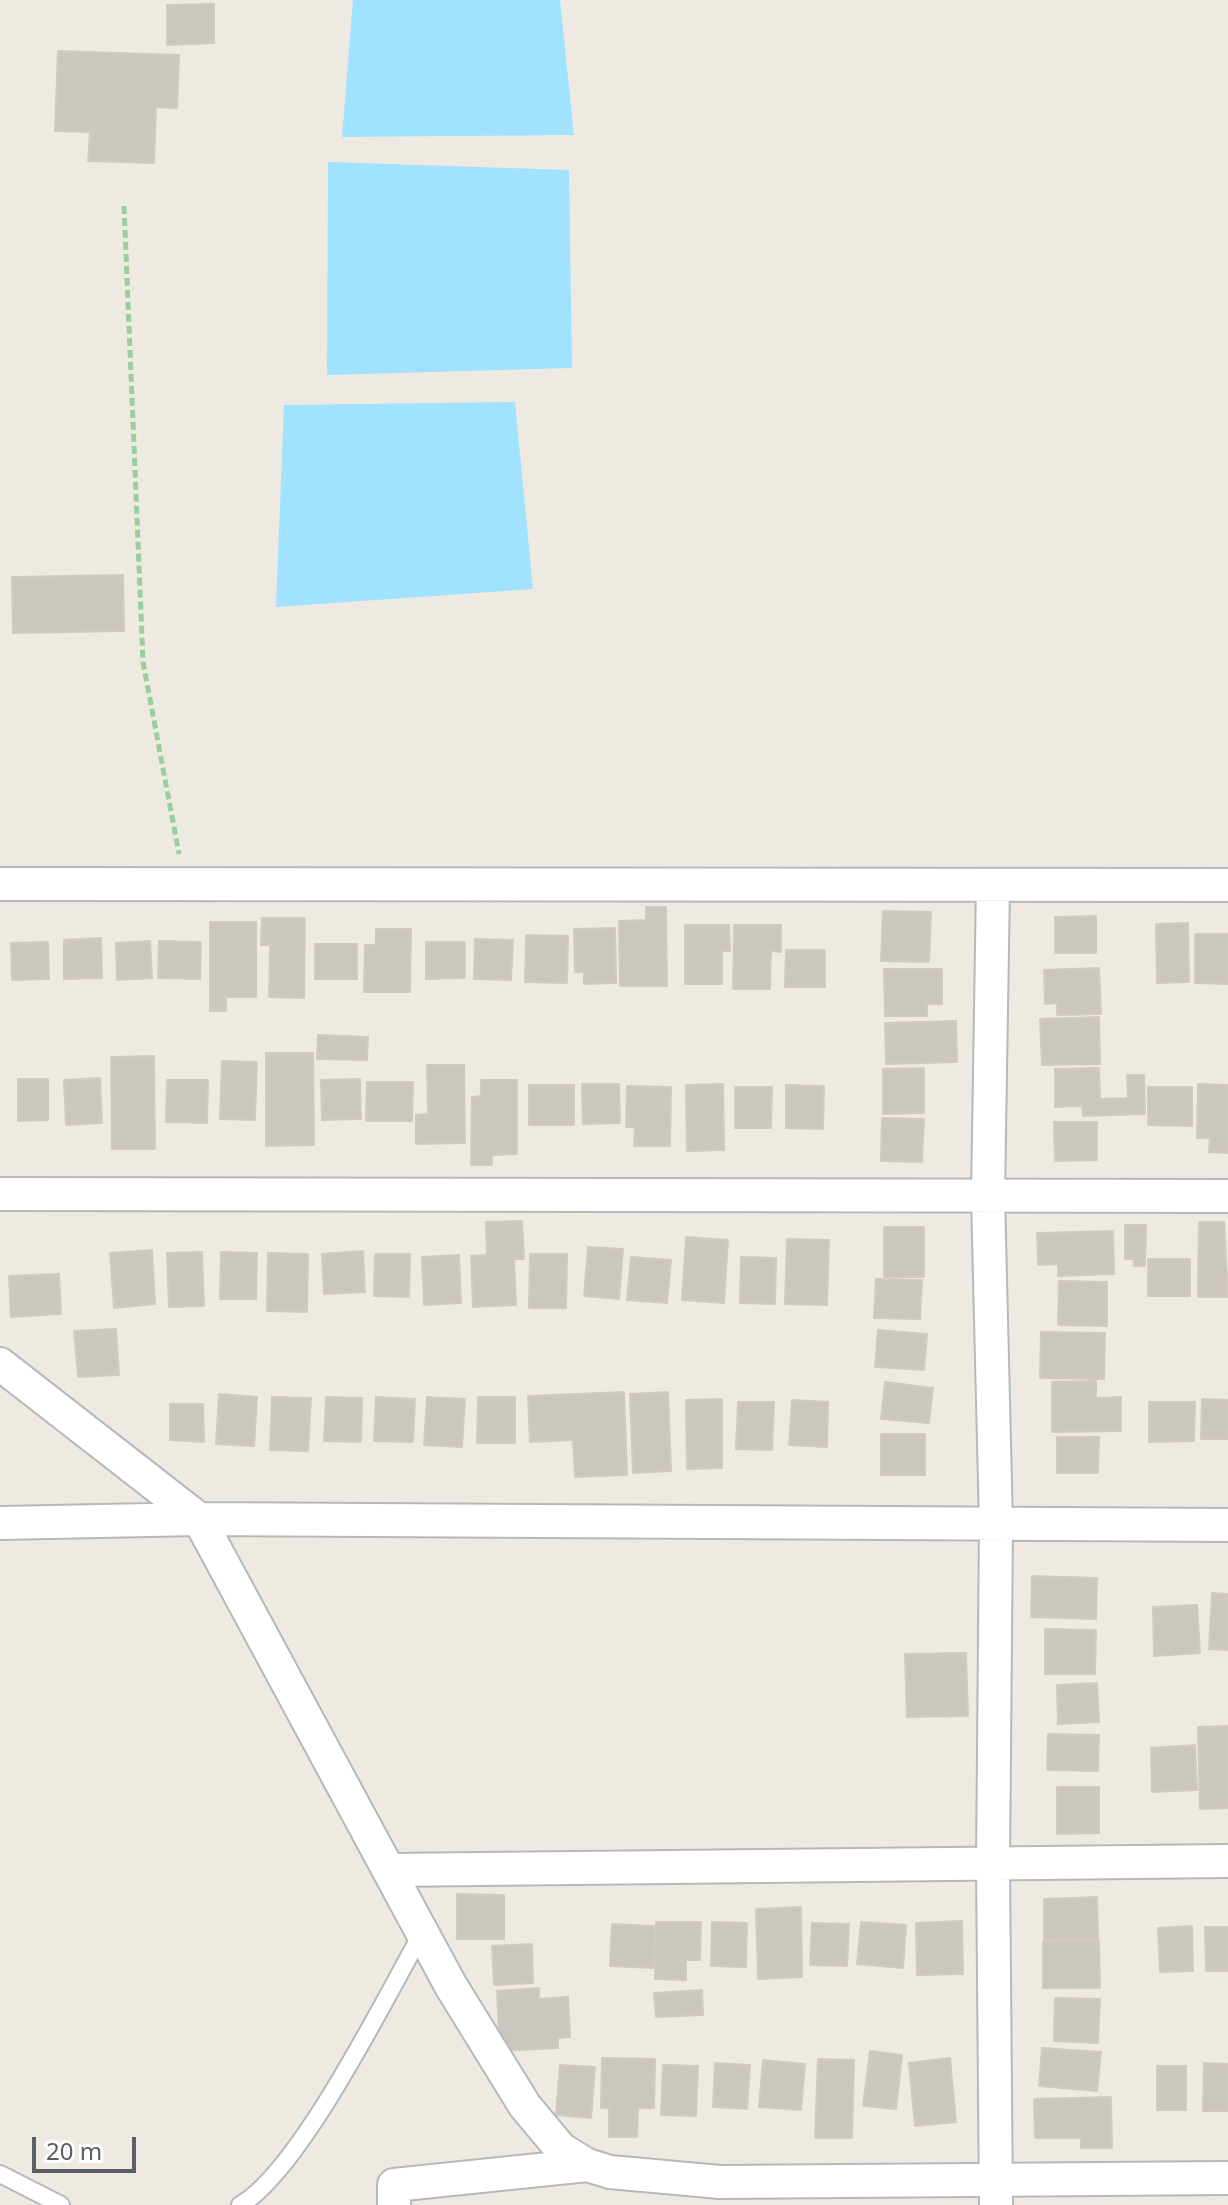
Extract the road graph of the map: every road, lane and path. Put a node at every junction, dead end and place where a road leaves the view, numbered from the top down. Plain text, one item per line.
1 (124, 206) dead end
2 (185, 883) junction
3 (0, 884) edge
4 (993, 885) junction
5 (1228, 885) edge
6 (0, 1194) edge
7 (988, 1196) junction
8 (1228, 1196) edge
9 (0, 1364) edge
10 (199, 1519) junction
11 (0, 1523) edge
12 (996, 1524) junction
13 (1228, 1525) edge
14 (1228, 1861) edge
15 (993, 1864) junction
16 (389, 1870) junction
17 (422, 1933) junction
18 (587, 2165) junction
19 (0, 2174) edge
20 (1228, 2178) edge
21 (996, 2192) edge
22 (719, 2193) edge
23 (61, 2205) edge
24 (240, 2205) edge
25 (394, 2205) edge

1 - 2 path
2 - 3 street
2 - 4 street
4 - 5 street
4 - 7 street
6 - 7 street
7 - 8 street
7 - 12 street
9 - 10 street
10 - 11 street
10 - 12 street
10 - 16 street
12 - 13 street
12 - 15 street
14 - 15 street
15 - 16 street
15 - 21 street
16 - 17 street
17 - 18 street
17 - 24 lane
18 - 22 street
18 - 25 street
19 - 23 lane
20 - 21 street
21 - 22 street

